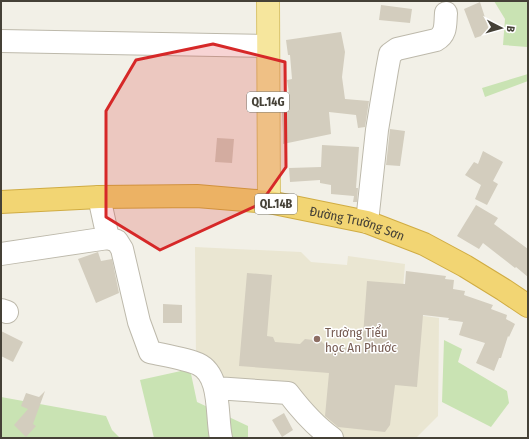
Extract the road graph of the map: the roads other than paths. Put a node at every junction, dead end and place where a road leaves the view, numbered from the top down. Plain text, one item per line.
1 (268, 1) edge
2 (446, 13) dead end
3 (1, 41) edge
4 (268, 46) junction
5 (99, 197) junction
6 (1, 202) edge
7 (269, 202) junction
8 (366, 222) junction
9 (108, 238) junction
10 (1, 254) edge
11 (528, 306) edge
12 (215, 388) junction
13 (221, 438) edge
14 (332, 438) edge

1 - 4 main road, QL.14G
2 - 8 street
3 - 4 street
4 - 7 main road, QL.14G
5 - 6 highway, Đường Trường Sơn / QL.14B
5 - 7 highway, Đường Trường Sơn / QL.14B
5 - 9 street
7 - 8 highway, Đường Trường Sơn / QL.14B
8 - 11 highway, Đường Trường Sơn / QL.14B
9 - 10 street
9 - 12 street
12 - 13 street
12 - 14 street

